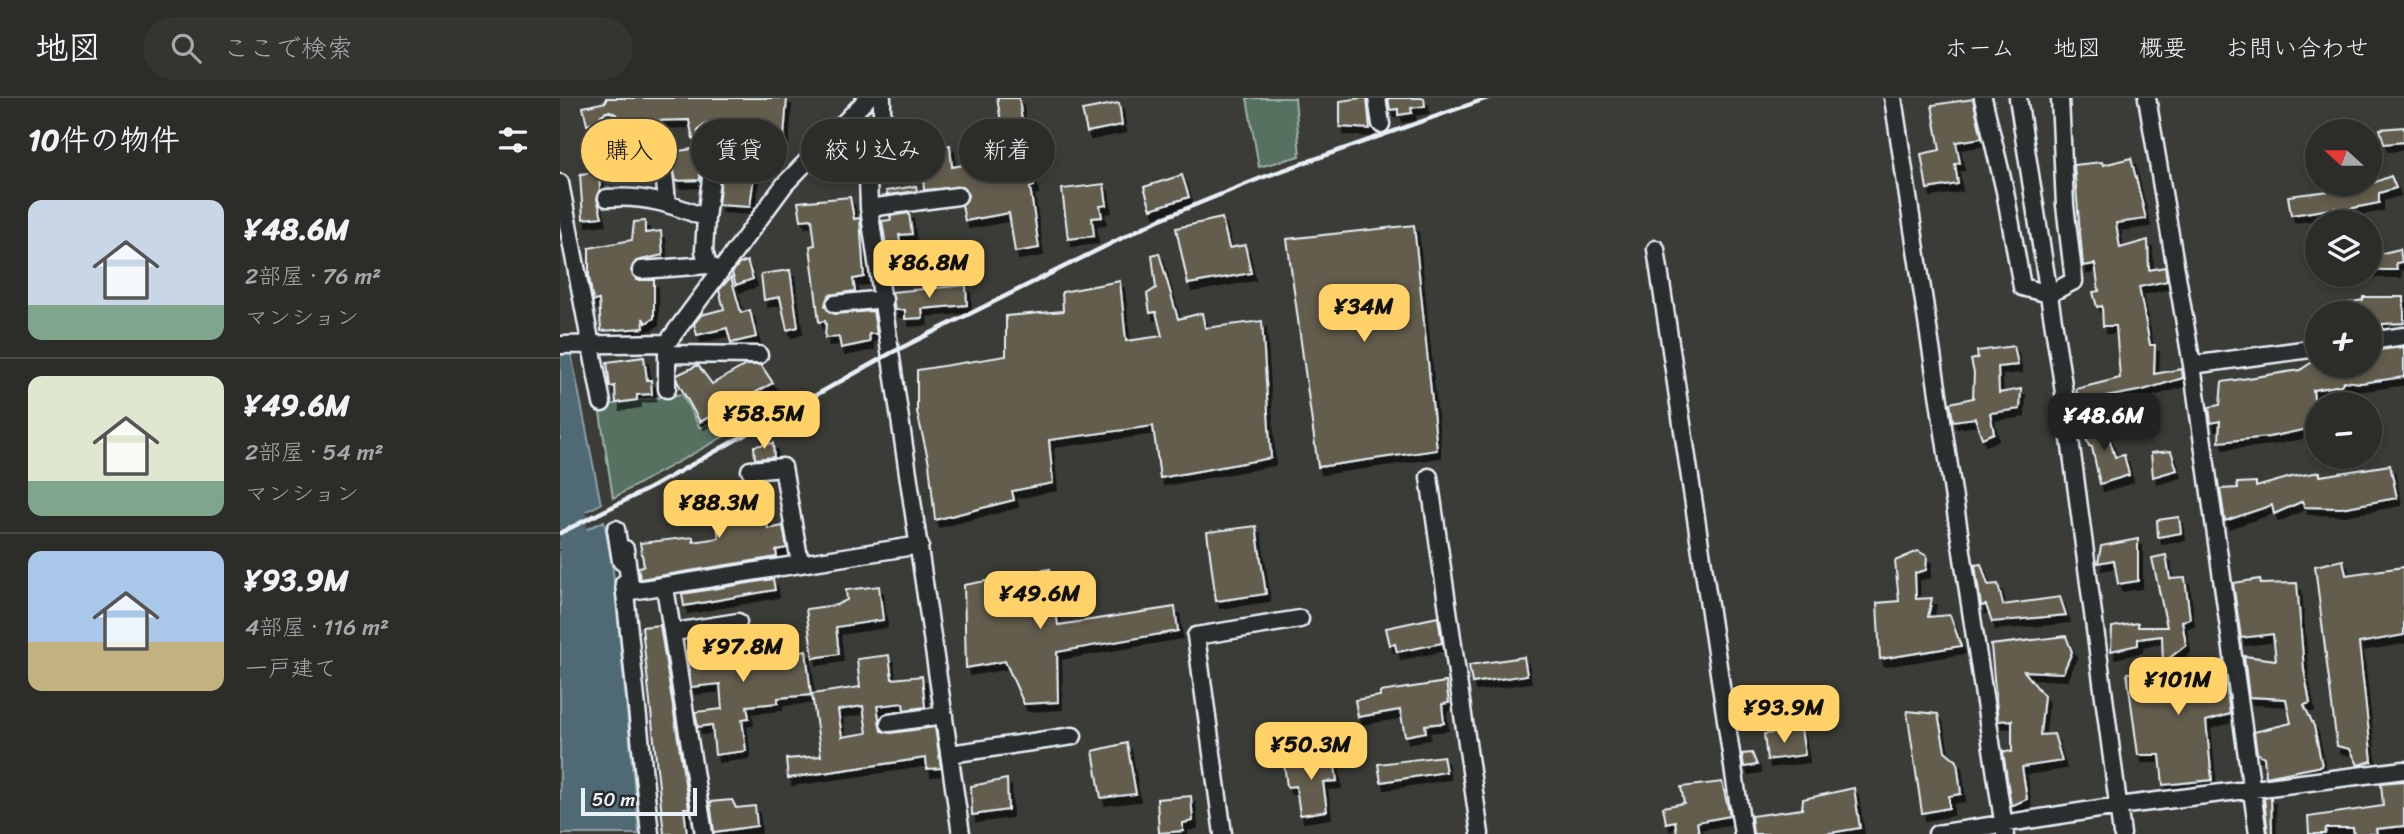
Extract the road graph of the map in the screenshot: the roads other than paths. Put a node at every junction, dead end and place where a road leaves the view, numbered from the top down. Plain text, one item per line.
1 (869, 98) edge
2 (882, 98) edge
3 (1377, 98) edge
4 (1893, 98) edge
5 (1983, 98) edge
6 (2018, 98) edge
7 (2060, 98) edge
8 (2147, 98) edge
9 (1381, 124) dead end
10 (663, 182) edge
11 (711, 182) edge
12 (560, 183) edge
13 (958, 196) dead end
14 (607, 198) dead end
15 (667, 202) junction
16 (869, 208) junction
17 (706, 218) junction
18 (1656, 249) dead end
19 (714, 268) junction
20 (641, 270) dead end
21 (2049, 294) junction
22 (884, 299) junction
23 (835, 304) dead end
24 (2404, 337) edge
25 (2382, 340) edge
26 (560, 345) edge
27 (588, 346) junction
28 (667, 348) junction
29 (2305, 350) edge
30 (760, 355) dead end
31 (2192, 365) junction
32 (667, 389) dead end
33 (602, 403) dead end
34 (750, 470) dead end
35 (1429, 478) dead end
36 (615, 528) dead end
37 (920, 545) junction
38 (625, 549) dead end
39 (800, 563) junction
40 (665, 587) junction
41 (631, 591) junction
42 (1300, 619) dead end
43 (738, 622) dead end
44 (674, 632) junction
45 (944, 715) junction
46 (889, 723) dead end
47 (1073, 736) dead end
48 (950, 754) junction
49 (2404, 770) edge
50 (2252, 790) junction
51 (2118, 806) junction
52 (2004, 829) edge
53 (650, 834) edge
54 (657, 834) edge
55 (704, 834) edge
56 (961, 834) edge
57 (1223, 834) edge
58 (1480, 834) edge
59 (1743, 834) edge
60 (1937, 834) edge
61 (2122, 834) edge
62 (2258, 834) edge

1 - 19 street
2 - 16 street
3 - 9 street
4 - 52 street
5 - 21 street
6 - 21 street
7 - 21 street
8 - 31 street
10 - 15 street
11 - 17 street
12 - 27 street
13 - 16 street
14 - 15 street
15 - 17 street
16 - 22 street
17 - 19 street
18 - 59 street
19 - 20 street
19 - 28 street
21 - 51 street
22 - 23 street
22 - 37 street
24 - 25 street
26 - 27 street
27 - 28 street
27 - 33 street
28 - 30 street
28 - 32 street
29 - 31 street
31 - 50 street
34 - 39 street
35 - 58 street
36 - 53 street
37 - 39 street
37 - 45 street
38 - 41 street
39 - 40 street
40 - 41 street
40 - 44 street
41 - 54 street
42 - 57 street
43 - 44 street
44 - 55 street
45 - 46 street
45 - 48 street
47 - 48 street
48 - 56 street
49 - 50 street
50 - 51 street
50 - 62 street
51 - 52 street
51 - 61 street
52 - 60 street

